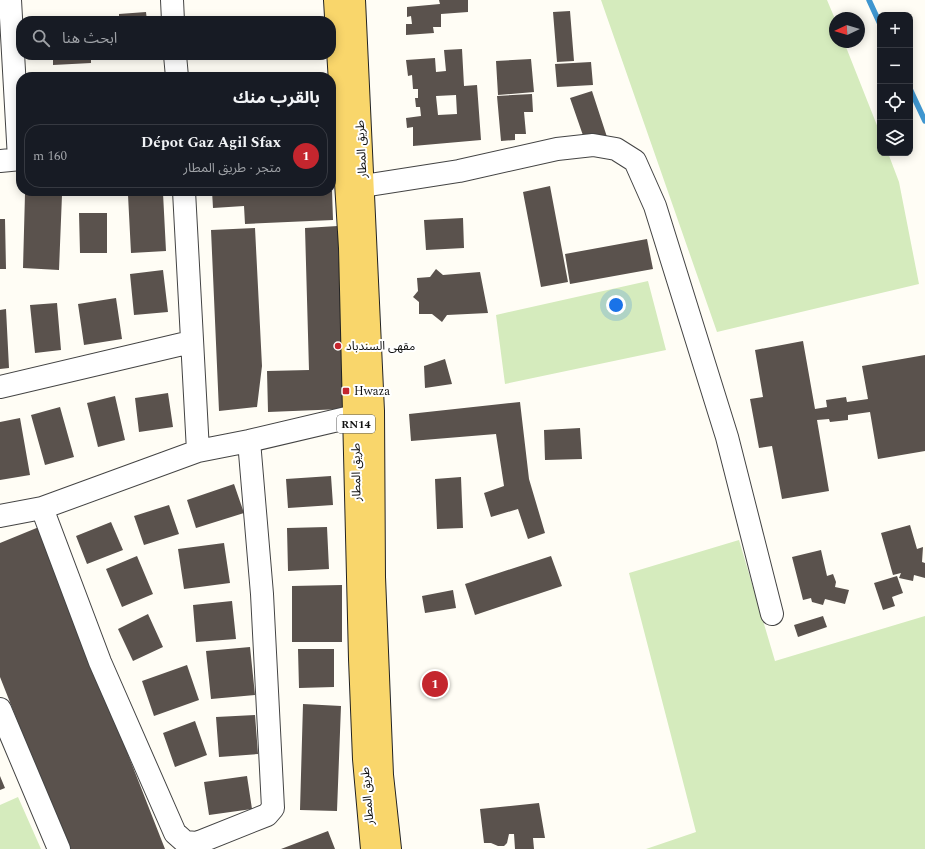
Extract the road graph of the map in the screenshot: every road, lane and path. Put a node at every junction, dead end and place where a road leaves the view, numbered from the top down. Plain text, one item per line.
1 (10, 0) edge
2 (172, 0) edge
3 (335, 0) edge
4 (354, 0) edge
5 (174, 16) edge
6 (175, 60) edge
7 (177, 72) edge
8 (345, 132) edge
9 (13, 160) edge
10 (363, 186) junction
11 (184, 196) edge
12 (191, 342) junction
13 (0, 388) edge
14 (364, 413) junction
15 (249, 441) junction
16 (198, 451) junction
17 (42, 508) junction
18 (0, 516) edge
19 (772, 614) dead end
20 (0, 709) edge
21 (59, 849) edge
22 (372, 849) edge
23 (390, 849) edge

1 - 9 street
2 - 5 street
3 - 8 main road, طريق المطار / RN14
4 - 8 main road, طريق المطار / RN14
6 - 7 street
8 - 10 main road, طريق المطار / RN14
8 - 14 main road, طريق المطار / RN14
10 - 14 main road, طريق المطار / RN14
10 - 19 street
11 - 12 street
12 - 13 street
12 - 16 street
14 - 15 street
14 - 22 main road, طريق المطار / RN14
14 - 23 main road, طريق المطار / RN14
15 - 16 street
15 - 17 street
16 - 17 street
17 - 18 street
20 - 21 street

